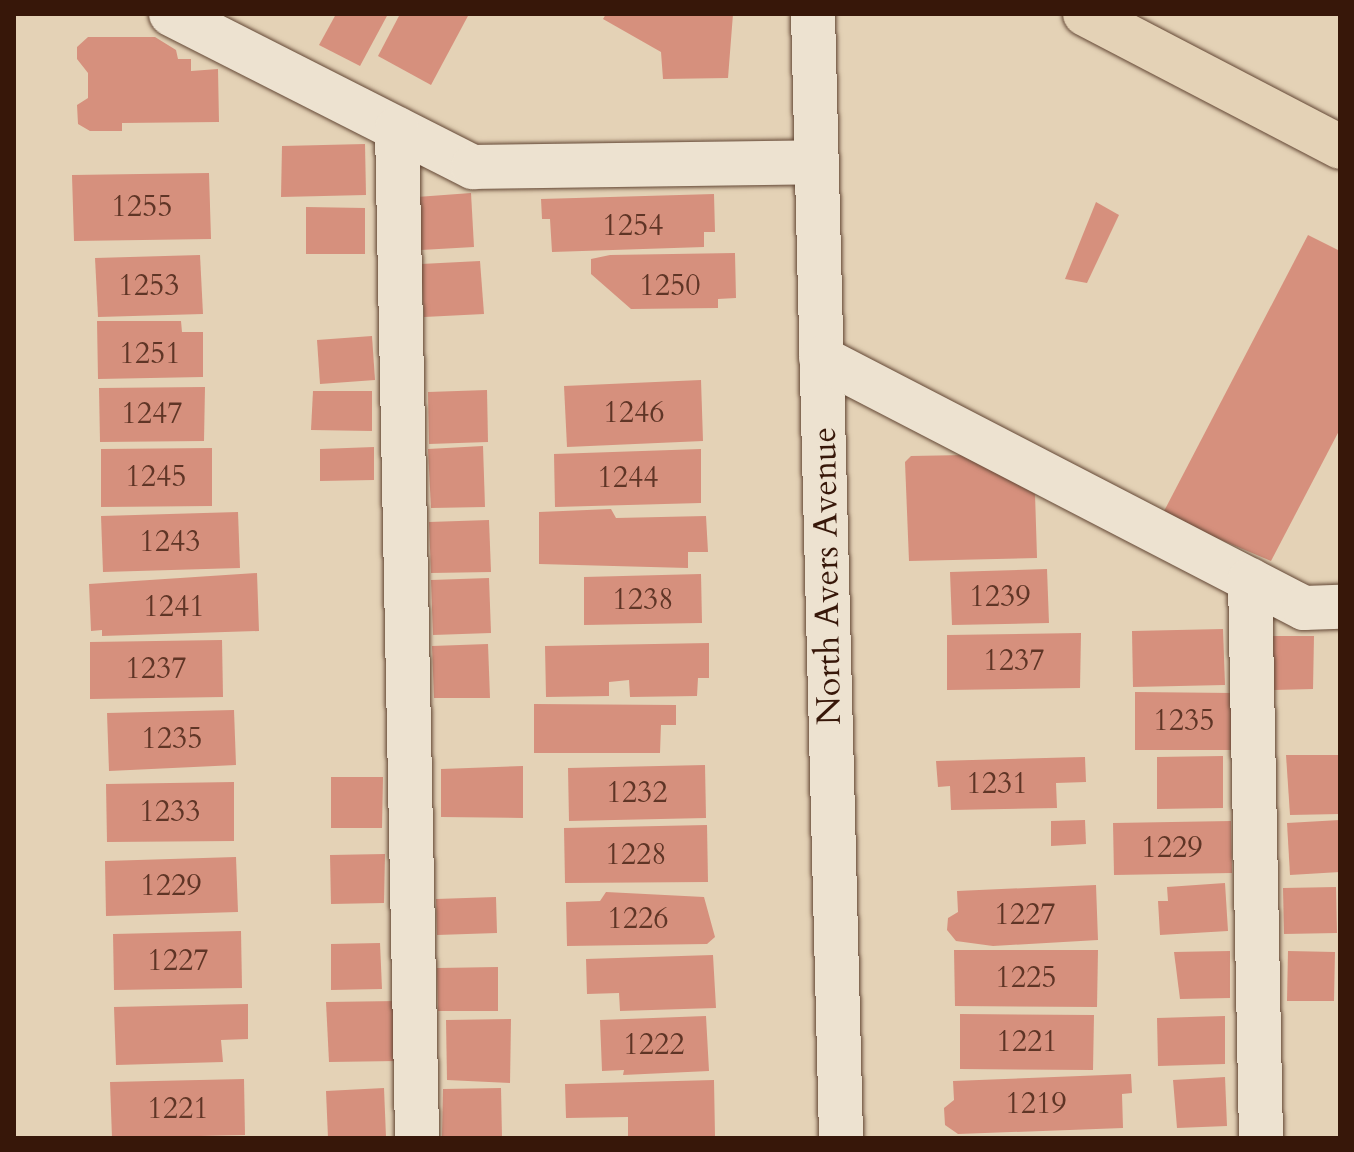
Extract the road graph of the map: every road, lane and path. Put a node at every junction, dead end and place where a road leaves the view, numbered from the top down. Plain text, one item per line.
1 (171, 14) edge
2 (813, 14) edge
3 (1085, 14) edge
4 (397, 129) junction
5 (1340, 147) edge
6 (816, 162) junction
7 (821, 358) junction
8 (1250, 580) junction
9 (1340, 607) edge
10 (417, 1138) edge
11 (841, 1138) edge
12 (1261, 1138) edge

1 - 4 street
2 - 6 street, North Avers Avenue
3 - 5 main road
4 - 6 street
4 - 10 street
6 - 7 street, North Avers Avenue
7 - 8 street
7 - 11 street, North Avers Avenue
8 - 9 street
8 - 12 street

